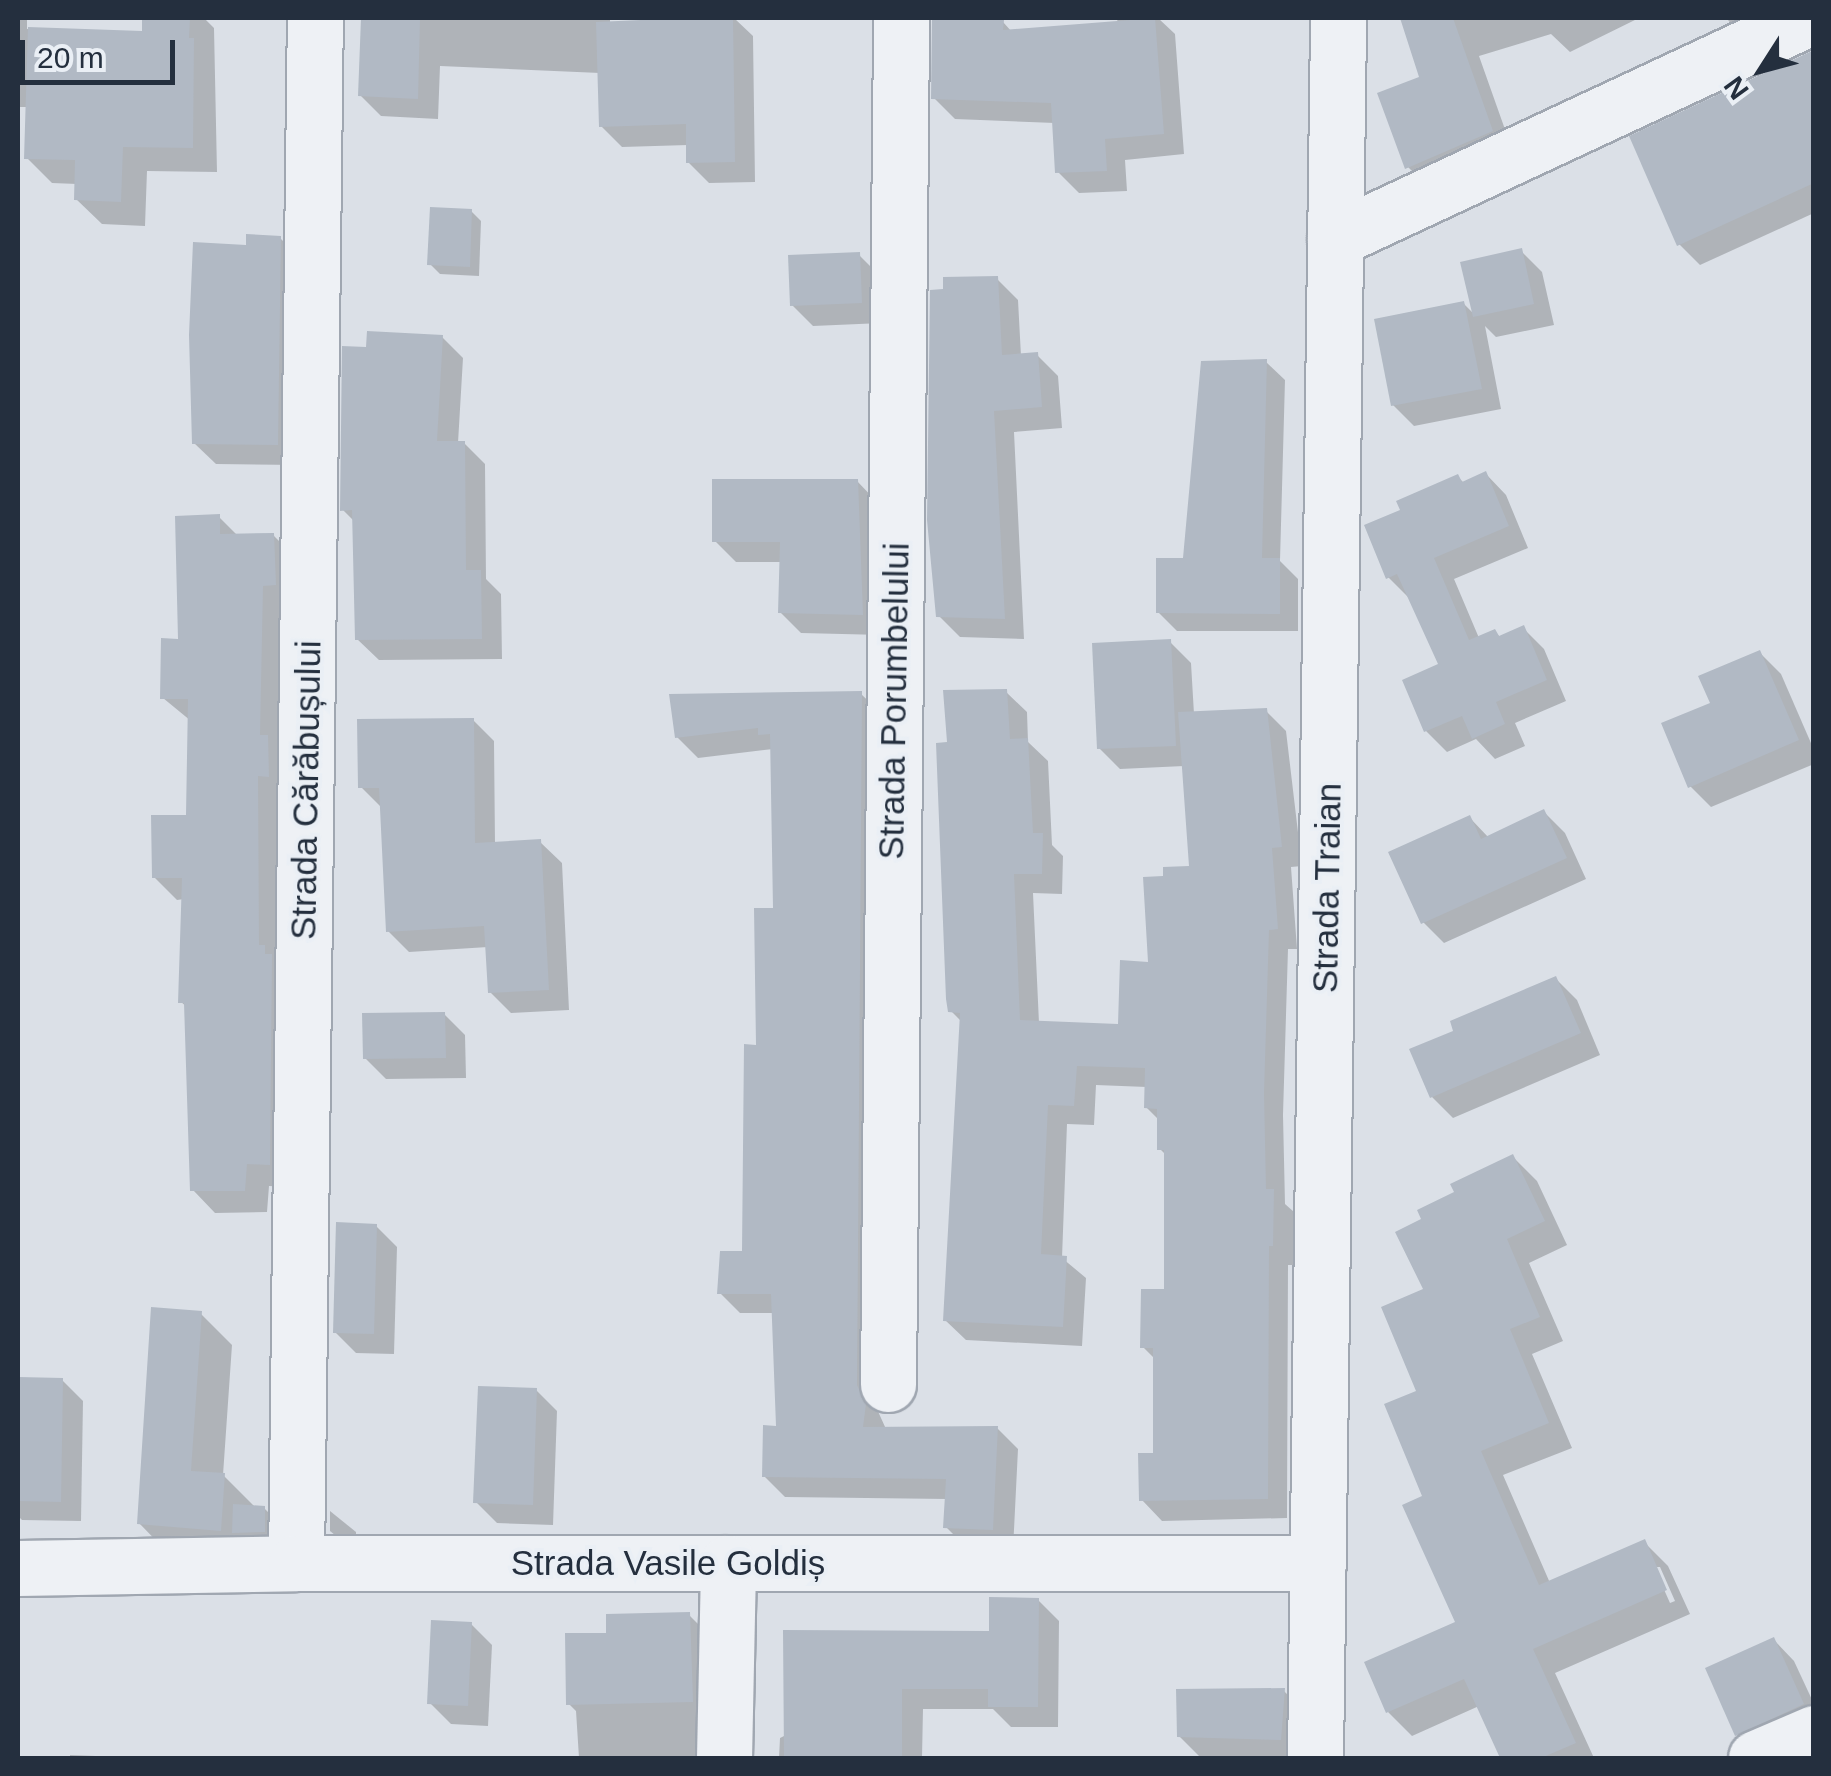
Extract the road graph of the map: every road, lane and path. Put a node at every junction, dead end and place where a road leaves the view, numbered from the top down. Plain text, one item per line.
1 (315, 18) edge
2 (900, 18) edge
3 (1338, 18) edge
4 (1809, 18) edge
5 (1336, 239) junction
6 (888, 1384) dead end
7 (296, 1563) junction
8 (1318, 1563) junction
9 (728, 1564) junction
10 (18, 1568) edge
11 (1814, 1733) edge
12 (724, 1758) edge
13 (1315, 1758) edge
14 (1756, 1758) edge

1 - 7 street, Strada Cărăbușului
2 - 6 street, Strada Porumbelului
3 - 5 street, Strada Traian
4 - 5 street
5 - 8 street, Strada Traian
7 - 9 street, Strada Vasile Goldiș
7 - 10 street, Strada Vasile Goldiș
8 - 9 street, Strada Vasile Goldiș
8 - 13 street, Strada Traian
9 - 12 street
11 - 14 street

